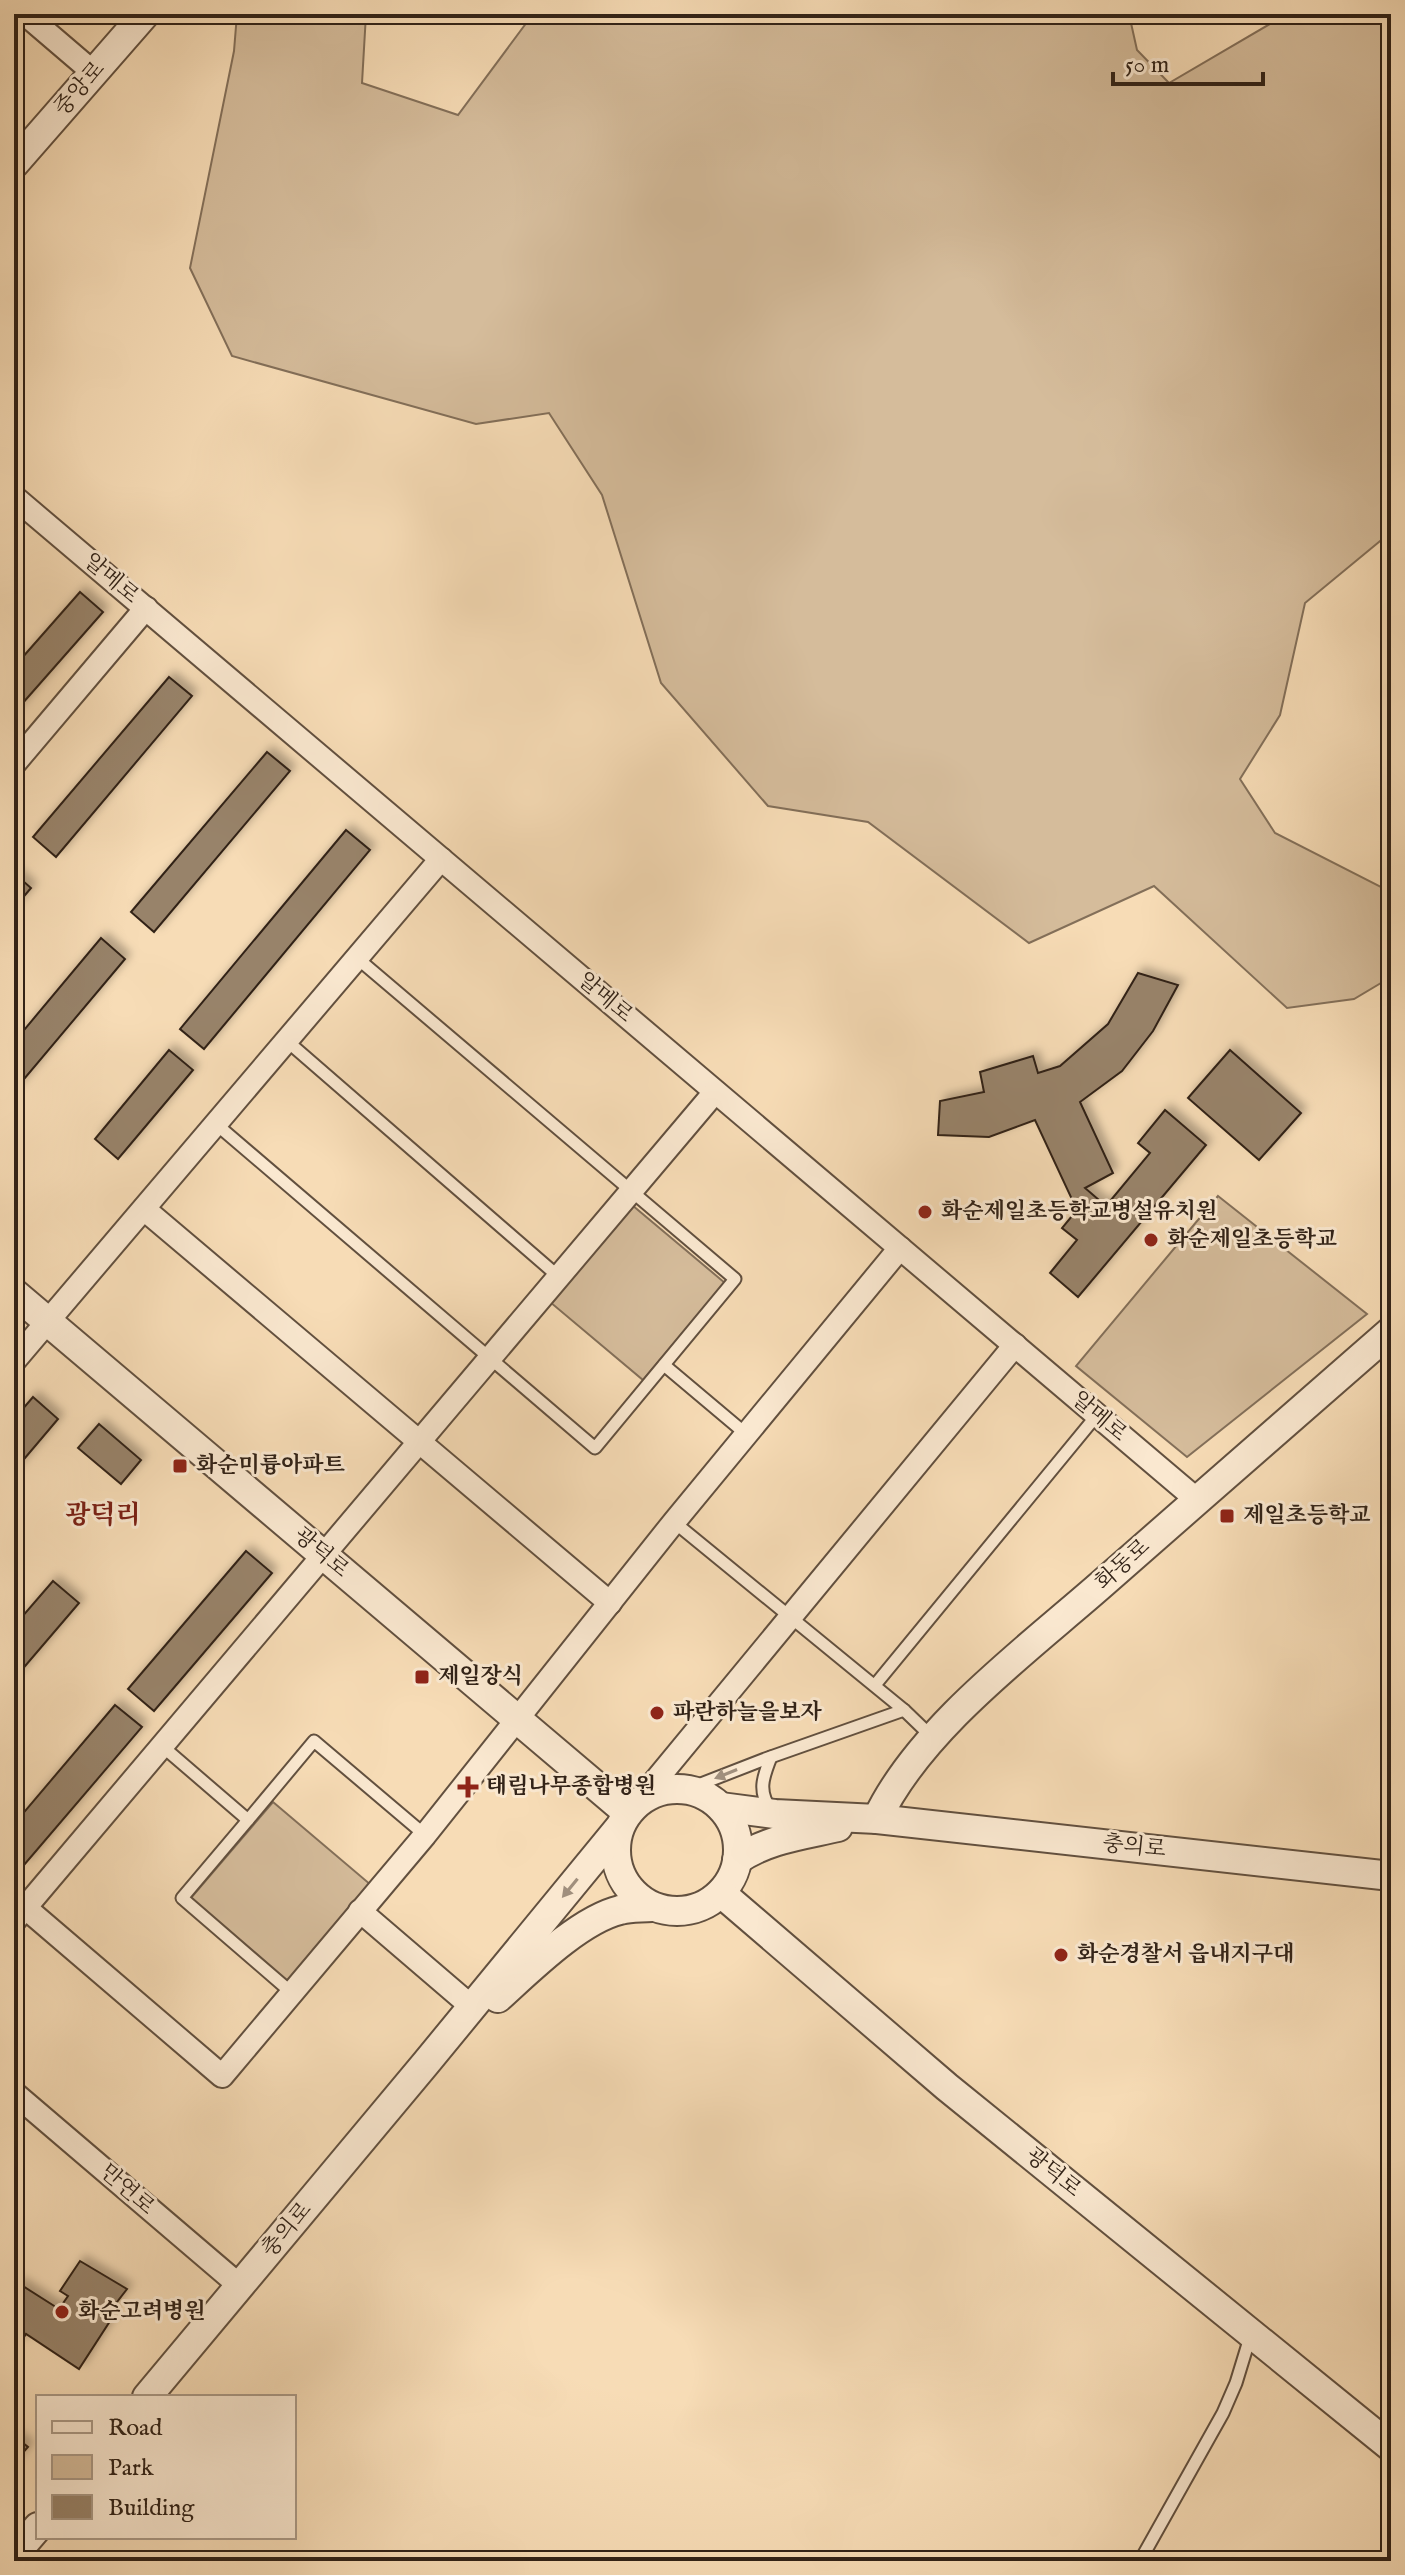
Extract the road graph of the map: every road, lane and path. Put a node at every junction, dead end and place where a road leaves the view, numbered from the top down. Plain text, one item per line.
1 (25, 14) edge
2 (145, 14) edge
3 (94, 73) junction
4 (15, 160) edge
5 (14, 497) edge
6 (146, 608) junction
7 (14, 764) edge
8 (441, 859) junction
9 (357, 958) junction
10 (287, 1041) junction
11 (715, 1092) junction
12 (216, 1124) junction
13 (631, 1191) junction
14 (144, 1209) junction
15 (900, 1248) junction
16 (559, 1277) junction
17 (14, 1293) edge
18 (48, 1322) junction
19 (1391, 1331) edge
20 (1015, 1345) junction
21 (490, 1358) junction
22 (14, 1361) edge
23 (664, 1365) junction
24 (1097, 1415) junction
25 (746, 1434) junction
26 (419, 1442) junction
27 (1196, 1499) junction
28 (674, 1522) junction
29 (323, 1555) junction
30 (610, 1603) junction
31 (791, 1617) junction
32 (875, 1685) junction
33 (904, 1710) junction
34 (518, 1720) junction
35 (933, 1737) junction
36 (162, 1746) junction
37 (768, 1758) junction
38 (688, 1789) junction
39 (721, 1807) junction
40 (775, 1814) junction
41 (628, 1815) junction
42 (877, 1819) junction
43 (248, 1820) junction
44 (425, 1835) junction
45 (737, 1860) junction
46 (1391, 1876) edge
47 (721, 1893) junction
48 (651, 1907) junction
49 (18, 1909) edge
50 (360, 1911) junction
51 (292, 1993) junction
52 (472, 2007) junction
53 (426, 2063) junction
54 (14, 2093) edge
55 (240, 2286) junction
56 (1251, 2333) junction
57 (149, 2395) edge
58 (1391, 2447) edge
59 (36, 2529) edge
60 (14, 2555) edge
61 (1140, 2561) edge

1 - 3 street
2 - 3 street, 중앙로
3 - 4 street, 중앙로
5 - 6 street, 알메로
6 - 7 street
6 - 8 street, 알메로
8 - 9 street
8 - 11 street, 알메로
9 - 10 street
9 - 13 lane
10 - 12 street
10 - 16 lane
11 - 13 street
11 - 15 street, 알메로
12 - 14 street
12 - 21 lane
13 - 16 street
13 - 23 lane
14 - 18 street
14 - 26 street
15 - 20 street, 알메로
15 - 25 street
16 - 21 street
17 - 18 street, 광덕로
18 - 22 street
18 - 29 street, 광덕로
19 - 27 street, 화동로
20 - 24 street, 알메로
20 - 31 street
21 - 23 lane
21 - 26 street
23 - 25 lane
24 - 27 street, 알메로
24 - 32 lane
25 - 28 street
26 - 29 street
26 - 30 street
27 - 35 street, 화동로
28 - 30 street
28 - 31 lane
29 - 34 street, 광덕로
29 - 36 street
30 - 34 street
31 - 32 lane
31 - 41 street
32 - 33 lane
33 - 35 lane
33 - 37 lane
34 - 41 street, 광덕로
34 - 44 street
35 - 42 street, 화동로
36 - 43 lane
36 - 49 street
37 -> 38 lane
37 - 40 lane
38 - 39 street
38 - 41 street
39 - 40 street, 충의로
39 - 45 street
40 - 42 street, 충의로
41 - 48 street
41 -> 52 street, 충의로
42 - 45 street, 충의로
42 - 46 street, 충의로
43 - 44 lane
43 - 51 lane
44 - 50 street
45 - 47 street
47 - 48 street
47 - 56 street, 광덕로
48 - 53 street, 충의로
49 - 51 street
50 - 51 street
50 - 52 street
52 - 53 street, 충의로
53 - 55 street, 충의로
54 - 55 street, 만연로
55 - 57 street, 충의로
56 - 58 street, 광덕로
56 - 61 lane
59 - 60 street

